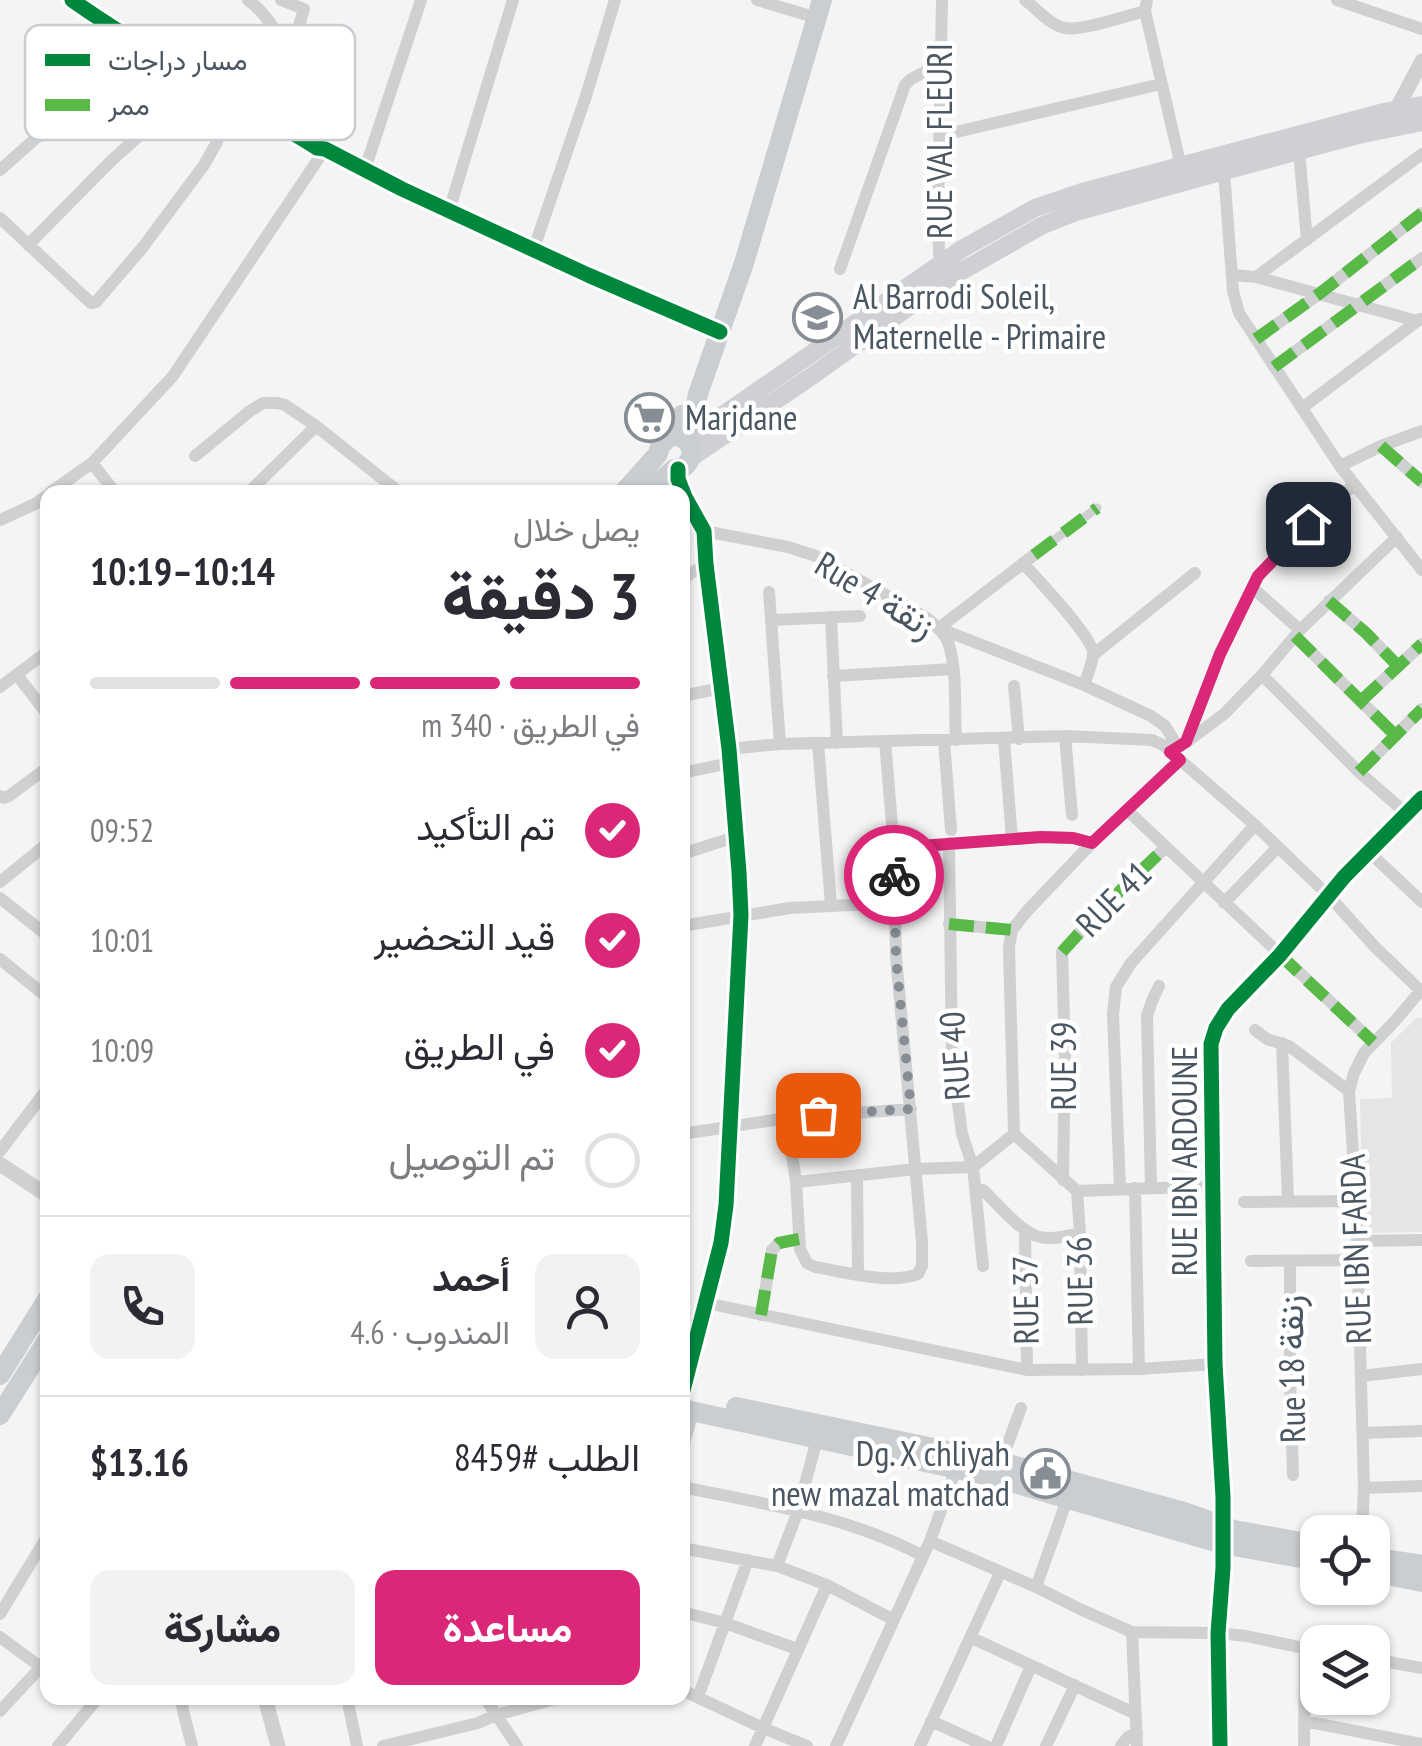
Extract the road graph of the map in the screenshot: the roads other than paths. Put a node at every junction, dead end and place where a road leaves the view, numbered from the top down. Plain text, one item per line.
1 (72, 0) edge
2 (248, 0) edge
3 (281, 0) edge
4 (421, 0) edge
5 (514, 0) edge
6 (616, 0) edge
7 (757, 0) edge
8 (942, 0) edge
9 (1025, 0) edge
10 (1337, 0) edge
11 (1146, 5) edge
12 (820, 9) edge
13 (109, 25) edge
14 (272, 25) edge
15 (300, 25) edge
16 (1422, 29) edge
17 (1422, 61) edge
18 (940, 64) junction
19 (1161, 84) junction
20 (1422, 105) edge
21 (1396, 110) junction
22 (1422, 122) edge
23 (939, 136) junction
24 (34, 140) edge
25 (135, 140) edge
26 (217, 140) edge
27 (304, 140) edge
28 (325, 149) junction
29 (1298, 151) junction
30 (1422, 154) edge
31 (1416, 167) edge
32 (365, 169) junction
33 (0, 170) edge
34 (1224, 171) junction
35 (1182, 175) junction
36 (448, 211) junction
37 (1422, 214) edge
38 (0, 218) edge
39 (1307, 240) junction
40 (28, 245) junction
41 (534, 248) junction
42 (1422, 258) edge
43 (840, 269) dead end
44 (944, 272) junction
45 (1232, 274) junction
46 (1256, 277) junction
47 (1319, 294) junction
48 (1358, 306) junction
49 (1420, 319) edge
50 (720, 332) junction
51 (1256, 338) junction
52 (1274, 367) junction
53 (1302, 408) junction
54 (316, 426) junction
55 (1422, 431) edge
56 (1381, 446) junction
57 (677, 452) junction
58 (195, 456) dead end
59 (92, 463) junction
60 (1340, 466) junction
61 (1422, 482) edge
62 (61, 485) edge
63 (109, 485) edge
64 (255, 485) edge
65 (390, 485) edge
66 (633, 485) edge
67 (653, 485) edge
68 (680, 485) edge
69 (1354, 485) junction
70 (40, 500) edge
71 (690, 506) edge
72 (1097, 508) dead end
73 (0, 520) edge
74 (704, 531) junction
75 (1397, 537) junction
76 (1029, 559) junction
77 (706, 564) junction
78 (1422, 570) edge
79 (1195, 573) dead end
80 (690, 574) edge
81 (1256, 582) junction
82 (769, 592) dead end
83 (1329, 601) junction
84 (860, 616) dead end
85 (831, 617) junction
86 (772, 620) junction
87 (938, 628) junction
88 (1297, 633) junction
89 (1422, 644) edge
90 (1093, 655) junction
91 (40, 657) edge
92 (1398, 666) junction
93 (952, 669) junction
94 (16, 675) junction
95 (833, 676) junction
96 (1262, 676) junction
97 (1084, 685) junction
98 (1014, 686) dead end
99 (0, 687) edge
100 (722, 688) junction
101 (690, 694) edge
102 (1361, 701) junction
103 (40, 705) edge
104 (1422, 709) edge
105 (1395, 735) junction
106 (1064, 736) junction
107 (1012, 739) junction
108 (950, 740) junction
109 (885, 741) junction
110 (818, 743) junction
111 (837, 743) junction
112 (780, 744) junction
113 (1179, 751) junction
114 (730, 756) junction
115 (690, 769) edge
116 (1359, 772) junction
117 (40, 773) edge
118 (0, 796) edge
119 (1422, 798) edge
120 (1128, 810) junction
121 (1406, 814) junction
122 (1072, 815) dead end
123 (1255, 825) junction
124 (950, 836) junction
125 (735, 838) junction
126 (1012, 839) junction
127 (1092, 843) junction
128 (1166, 846) junction
129 (894, 848) junction
130 (1277, 848) junction
131 (40, 850) edge
132 (690, 852) edge
133 (1369, 852) junction
134 (0, 882) edge
135 (1203, 882) junction
136 (1328, 895) junction
137 (0, 898) edge
138 (1422, 902) edge
139 (894, 903) junction
140 (1224, 903) junction
141 (832, 904) junction
142 (741, 916) junction
143 (949, 924) junction
144 (690, 925) edge
145 (40, 930) edge
146 (1012, 930) junction
147 (1062, 952) joint
148 (1280, 955) junction
149 (0, 959) edge
150 (1159, 986) dead end
151 (1421, 990) edge
152 (40, 992) edge
153 (1255, 1030) dead end
154 (1373, 1042) junction
155 (1282, 1043) junction
156 (1349, 1091) junction
157 (40, 1098) edge
158 (911, 1109) junction
159 (787, 1118) junction
160 (731, 1126) junction
161 (690, 1133) edge
162 (1014, 1134) junction
163 (0, 1151) edge
164 (0, 1164) edge
165 (973, 1167) junction
166 (916, 1170) junction
167 (857, 1176) junction
168 (1063, 1180) junction
169 (796, 1182) junction
170 (1213, 1186) junction
171 (1151, 1187) junction
172 (1120, 1188) junction
173 (1135, 1188) junction
174 (40, 1189) edge
175 (984, 1190) dead end
176 (1077, 1191) junction
177 (1288, 1200) junction
178 (1356, 1200) junction
179 (1244, 1202) dead end
180 (1025, 1230) junction
181 (1080, 1233) junction
182 (800, 1239) junction
183 (1422, 1240) edge
184 (1357, 1241) junction
185 (1357, 1260) junction
186 (1251, 1261) dead end
187 (1290, 1262) junction
188 (984, 1266) dead end
189 (858, 1274) junction
190 (706, 1303) junction
191 (40, 1311) edge
192 (761, 1315) junction
193 (40, 1352) edge
194 (1215, 1364) junction
195 (1422, 1369) edge
196 (1027, 1370) junction
197 (1082, 1370) junction
198 (1139, 1370) junction
199 (0, 1375) edge
200 (1361, 1376) junction
201 (690, 1379) edge
202 (690, 1404) edge
203 (690, 1404) edge
204 (1020, 1408) dead end
205 (0, 1415) edge
206 (1422, 1431) edge
207 (1363, 1433) junction
208 (817, 1438) junction
209 (1002, 1462) junction
210 (956, 1470) junction
211 (1294, 1475) dead end
212 (1422, 1486) edge
213 (690, 1488) edge
214 (1364, 1488) junction
215 (1068, 1497) junction
216 (798, 1510) junction
217 (1363, 1515) edge
218 (1222, 1535) junction
219 (930, 1541) junction
220 (1300, 1544) edge
221 (40, 1547) edge
222 (690, 1549) edge
223 (922, 1556) junction
224 (1300, 1557) edge
225 (1390, 1559) edge
226 (748, 1560) junction
227 (1422, 1565) edge
228 (777, 1566) junction
229 (1000, 1572) junction
230 (1390, 1576) edge
231 (1422, 1582) edge
232 (826, 1585) junction
233 (1036, 1586) junction
234 (0, 1614) edge
235 (690, 1614) edge
236 (894, 1620) junction
237 (725, 1622) junction
238 (1132, 1632) junction
239 (1218, 1633) junction
240 (0, 1638) edge
241 (972, 1638) junction
242 (797, 1648) junction
243 (1300, 1648) edge
244 (40, 1662) edge
245 (1390, 1663) edge
246 (1031, 1666) junction
247 (1422, 1668) edge
248 (40, 1670) edge
249 (1075, 1685) junction
250 (690, 1693) edge
251 (698, 1696) junction
252 (89, 1705) edge
253 (181, 1705) edge
254 (268, 1705) edge
255 (349, 1705) edge
256 (490, 1705) edge
257 (532, 1705) edge
258 (0, 1711) edge
259 (1136, 1714) junction
260 (496, 1715) junction
261 (1305, 1715) edge
262 (1304, 1721) junction
263 (931, 1722) junction
264 (763, 1728) junction
265 (1137, 1739) edge
266 (187, 1744) edge
267 (1422, 1744) edge
268 (58, 1746) edge
269 (278, 1746) edge
270 (358, 1746) edge
271 (383, 1746) edge
272 (517, 1746) edge
273 (756, 1746) edge
274 (807, 1746) edge
275 (836, 1746) edge
276 (920, 1746) edge
277 (986, 1746) edge
278 (996, 1746) edge
279 (1046, 1746) edge
280 (1121, 1746) edge
281 (1220, 1746) edge
282 (1304, 1746) edge

1 - 13 street
2 - 14 street
3 - 15 street
4 - 32 street
5 - 36 street
6 - 41 street
7 - 12 street
8 - 18 street, RUE VAL FLEURI
9 - 11 street
10 - 16 street
11 - 19 street
12 - 50 main road
17 - 21 street
18 - 23 street, RUE VAL FLEURI
18 - 43 street
19 - 23 street
19 - 35 street
20 - 21 main road
21 - 35 main road
22 - 29 main road
23 - 44 street, RUE VAL FLEURI
24 - 33 street
25 - 40 street
26 - 40 street
27 - 28 street
28 - 32 street
28 - 59 street
29 - 34 main road
29 - 39 street
30 - 31 street
31 - 39 street
32 - 36 street
34 - 35 main road
34 - 45 street
35 - 44 main road
36 - 41 street
37 - 47 street
38 - 40 street
39 - 46 street
41 - 50 street
42 - 48 street
44 - 57 main road
45 - 46 street
45 - 51 street
46 - 47 street
47 - 48 street
47 - 51 street
48 - 49 street
48 - 52 street
49 - 53 street
50 - 57 main road
51 - 52 street
52 - 53 street
53 - 60 street
54 - 58 street
54 - 64 street
54 - 65 street
55 - 56 street
56 - 60 street
56 - 61 street
57 - 66 main road
57 - 67 main road
57 - 68 street
59 - 62 street
59 - 63 street
60 - 69 street
69 - 75 street
69 - 81 street
70 - 73 street
71 - 74 street
72 - 76 street
74 - 77 street
74 - 87 street, Rue 4 زنقة
75 - 78 street
75 - 83 street
76 - 87 street
76 - 90 street
77 - 80 street
77 - 100 street
79 - 90 street
81 - 88 street
81 - 113 street
82 - 86 street
83 - 88 street
83 - 92 street
84 - 85 street
85 - 86 street
85 - 95 street
86 - 112 street
87 - 93 street, Rue 4 زنقة
87 - 97 street
88 - 96 street
88 - 102 street
89 - 92 street
90 - 97 street
91 - 94 street
92 - 102 street
93 - 95 street
93 - 108 street, Rue 4 زنقة
94 - 99 street
94 - 103 street
95 - 111 street
96 - 113 street
96 - 116 street
97 - 113 street
98 - 107 street
100 - 101 street
100 - 114 street
102 - 105 street
104 - 105 street
105 - 116 street
106 - 107 street
106 - 113 street
106 - 122 street
107 - 108 street
107 - 126 street
108 - 109 street
108 - 124 street, Rue 4 زنقة
109 - 111 street
109 - 129 street
110 - 111 street
110 - 112 street
110 - 141 street
112 - 114 street
113 - 120 street
113 - 123 street
114 - 115 street
114 - 125 street
116 - 121 street
117 - 118 street
119 - 121 street, RUE IBN ARDOUNE
120 - 127 street
120 - 128 street
121 - 133 street, RUE IBN ARDOUNE
123 - 130 street
123 - 135 street
124 - 126 street
124 - 129 street
124 - 143 street, RUE 40
125 - 132 street
125 - 142 street
126 - 127 street
127 - 146 street
128 - 135 street
128 - 147 street, RUE 41
129 - 139 street
130 - 136 street
130 - 140 street
131 - 134 street
133 - 136 street, RUE IBN ARDOUNE
133 - 138 street
135 - 140 street
135 - 172 street
136 - 148 street, RUE IBN ARDOUNE
136 - 151 street
137 - 145 street
139 - 141 street
139 - 158 street
140 - 148 street
141 - 142 street
142 - 144 street
142 - 160 street
143 - 146 street
143 - 165 street, RUE 40
146 - 162 street
147 - 168 street, RUE 39
148 - 154 street
148 - 170 street, RUE IBN ARDOUNE
149 - 152 street
150 - 171 street
151 - 154 street, RUE IBN FARDA
153 - 155 street
154 - 156 street, RUE IBN FARDA
155 - 156 street
155 - 177 street
156 - 178 street, RUE IBN FARDA
157 - 163 street
158 - 159 street
158 - 166 street
159 - 160 street
159 - 169 street
160 - 161 street
160 - 190 street
162 - 165 street
162 - 168 street
164 - 174 street
165 - 166 street
165 - 188 street, RUE 40
166 - 167 street
166 - 189 street
167 - 169 street
167 - 189 street
168 - 176 street
169 - 182 street
170 - 171 street
170 - 194 street, RUE IBN ARDOUNE
171 - 173 street
172 - 173 street
172 - 176 street
173 - 198 street
175 - 180 street
176 - 181 street, RUE 36
177 - 178 street
177 - 179 street
178 - 184 street, RUE IBN FARDA
180 - 181 street
180 - 196 street, RUE 37
181 - 197 street, RUE 36
182 - 189 street
182 - 192 street
183 - 184 street
184 - 185 street, RUE IBN FARDA
185 - 187 street
185 - 200 street, RUE IBN FARDA
186 - 187 street
187 - 211 street, Rue 18 زنقة
190 - 192 street
190 - 201 street
191 - 199 main road
192 - 196 street
193 - 205 main road
194 - 198 street
194 - 218 street, RUE IBN ARDOUNE
195 - 200 street
196 - 197 street
197 - 198 street
200 - 207 street, RUE IBN FARDA
202 - 208 main road
203 - 209 main road
204 - 209 street
206 - 207 street
207 - 214 street, RUE IBN FARDA
208 - 210 main road
208 - 216 street
209 - 218 main road
210 - 215 main road
210 - 219 street
212 - 214 street
213 - 216 street
214 - 217 street, RUE IBN FARDA
215 - 218 main road
215 - 233 street
216 - 223 street
216 - 228 street
218 - 220 main road
218 - 224 main road
218 - 239 street, RUE IBN ARDOUNE
219 - 223 street
219 - 229 street
221 - 234 street
222 - 226 street
223 - 236 street
225 - 227 main road
226 - 228 street
226 - 237 street
228 - 232 street
229 - 233 street
229 - 241 street
230 - 231 main road
232 - 236 street
232 - 242 street
233 - 238 street
235 - 237 street
236 - 275 street
237 - 242 street
237 - 251 street
238 - 239 street
238 - 259 street
239 - 243 street
239 - 281 street, RUE IBN ARDOUNE
240 - 244 street
241 - 246 street
241 - 263 street
242 - 264 street
245 - 247 street
246 - 249 street
246 - 278 street
248 - 258 street
249 - 259 street
249 - 279 street
250 - 251 street
251 - 264 street
252 - 268 street
253 - 266 street
254 - 269 street
255 - 270 street
256 - 260 street
257 - 260 street
259 - 265 street
260 - 271 street
260 - 272 street
261 - 262 street
262 - 267 street
262 - 282 street
263 - 276 street
263 - 277 street
264 - 273 street
264 - 274 street
265 - 280 street

